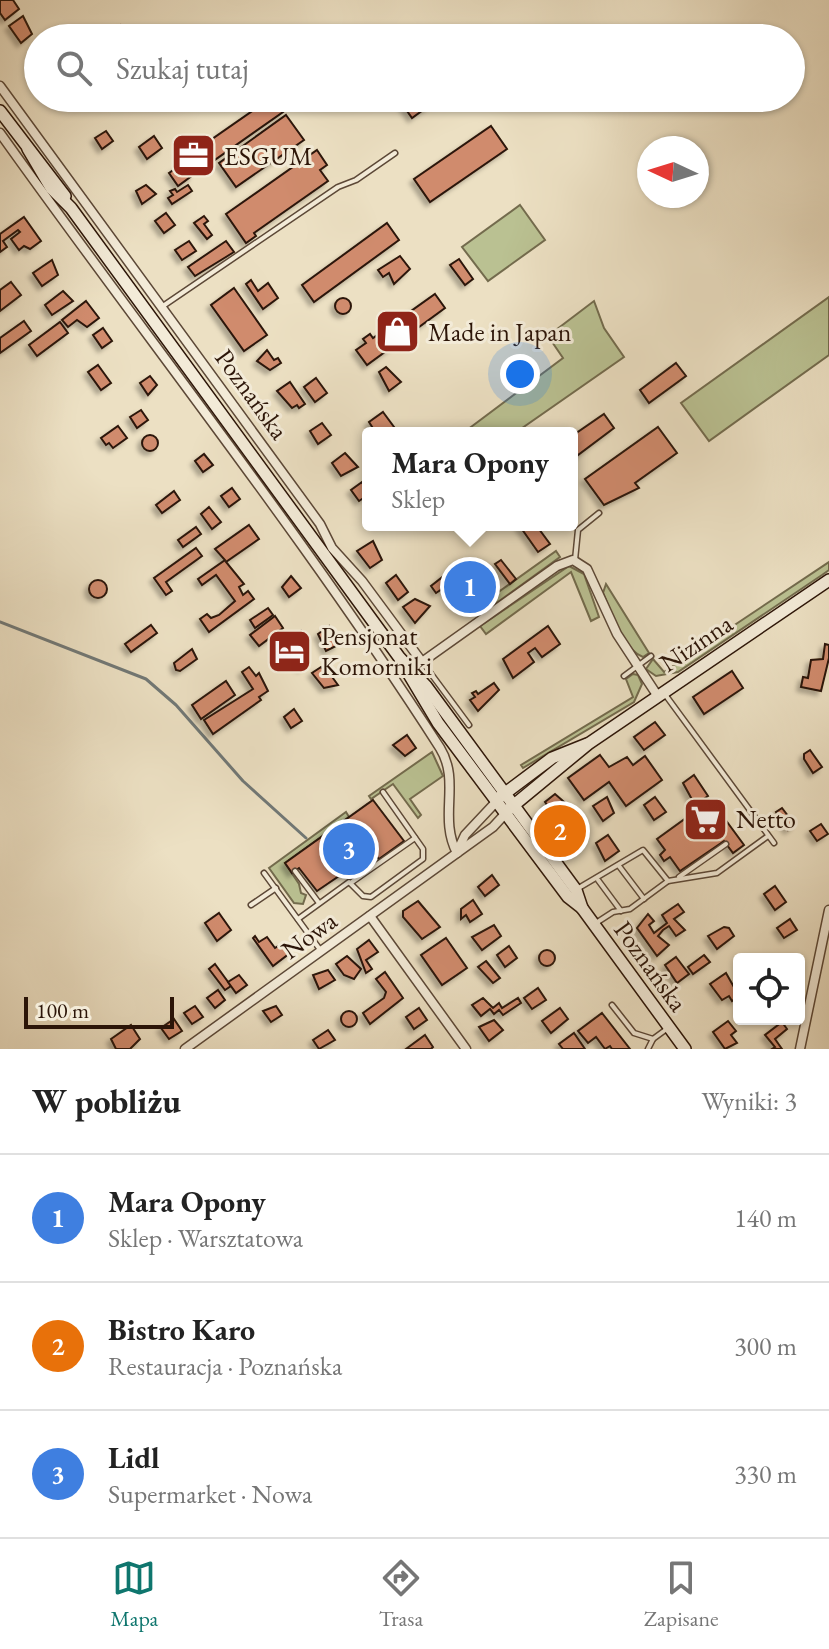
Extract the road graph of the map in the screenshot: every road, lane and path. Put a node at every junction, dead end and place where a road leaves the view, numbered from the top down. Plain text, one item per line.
1 (0, 86) edge
2 (0, 111) edge
3 (0, 133) edge
4 (395, 153) dead end
5 (161, 307) junction
6 (599, 513) dead end
7 (578, 530) edge
8 (578, 531) edge
9 (575, 560) junction
10 (605, 580) dead end
11 (829, 580) edge
12 (594, 585) junction
13 (651, 656) dead end
14 (422, 662) junction
15 (638, 665) junction
16 (624, 676) dead end
17 (660, 693) junction
18 (469, 725) dead end
19 (588, 744) junction
20 (383, 792) dead end
21 (500, 798) junction
22 (513, 804) junction
23 (505, 814) junction
24 (768, 836) junction
25 (415, 838) junction
26 (774, 843) dead end
27 (726, 844) dead end
28 (457, 853) junction
29 (619, 865) junction
30 (295, 871) dead end
31 (264, 873) dead end
32 (598, 880) junction
33 (676, 880) junction
34 (668, 881) junction
35 (352, 882) junction
36 (276, 888) junction
37 (576, 890) junction
38 (644, 899) junction
39 (319, 903) junction
40 (251, 905) dead end
41 (582, 908) junction
42 (829, 910) edge
43 (621, 911) junction
44 (370, 916) junction
45 (298, 919) junction
46 (594, 925) junction
47 (321, 951) junction
48 (612, 1005) dead end
49 (669, 1027) junction
50 (653, 1039) junction
51 (461, 1047) edge
52 (185, 1049) edge
53 (648, 1049) edge
54 (685, 1049) edge
55 (800, 1049) edge

1 - 5 street, Poznańska
2 - 21 main road, Poznańska
3 - 28 street
4 - 5 lane
5 - 14 street, Poznańska
6 - 7 lane
8 - 9 lane
9 - 12 street
9 - 14 street
10 - 12 lane
11 - 17 main road, Nizinna
12 - 15 street
13 - 15 lane
14 - 18 lane, Poznańska
15 - 16 lane
15 - 17 street
17 - 19 main road, Nizinna
17 - 24 lane
19 - 21 main road, Nizinna
19 - 22 main road, Nizinna
20 - 25 lane
21 - 22 main road, Poznańska
21 - 23 main road, Poznańska
21 - 28 street, Nowa
22 - 23 main road, Nizinna
22 - 37 main road, Poznańska
23 - 28 street, Nowa
23 - 41 main road, Poznańska
24 - 26 lane
24 - 33 lane
25 - 35 lane
25 - 35 lane
27 - 33 lane
28 - 44 street, Nowa
29 - 32 lane
29 - 34 lane
29 - 38 lane
30 - 39 lane
31 - 36 lane
32 - 37 lane
32 - 43 lane
33 - 34 lane
34 - 38 lane
35 - 39 lane
36 - 40 lane
36 - 45 lane
37 - 41 main road, Poznańska
38 - 43 lane
39 - 45 lane
41 - 46 main road, Poznańska
42 - 55 street
43 - 46 lane
44 - 47 street, Nowa
44 - 51 street
45 - 47 lane
46 - 49 main road, Poznańska
47 - 52 street, Nowa
48 - 50 lane
49 - 50 lane
49 - 54 main road, Poznańska
50 - 53 lane

